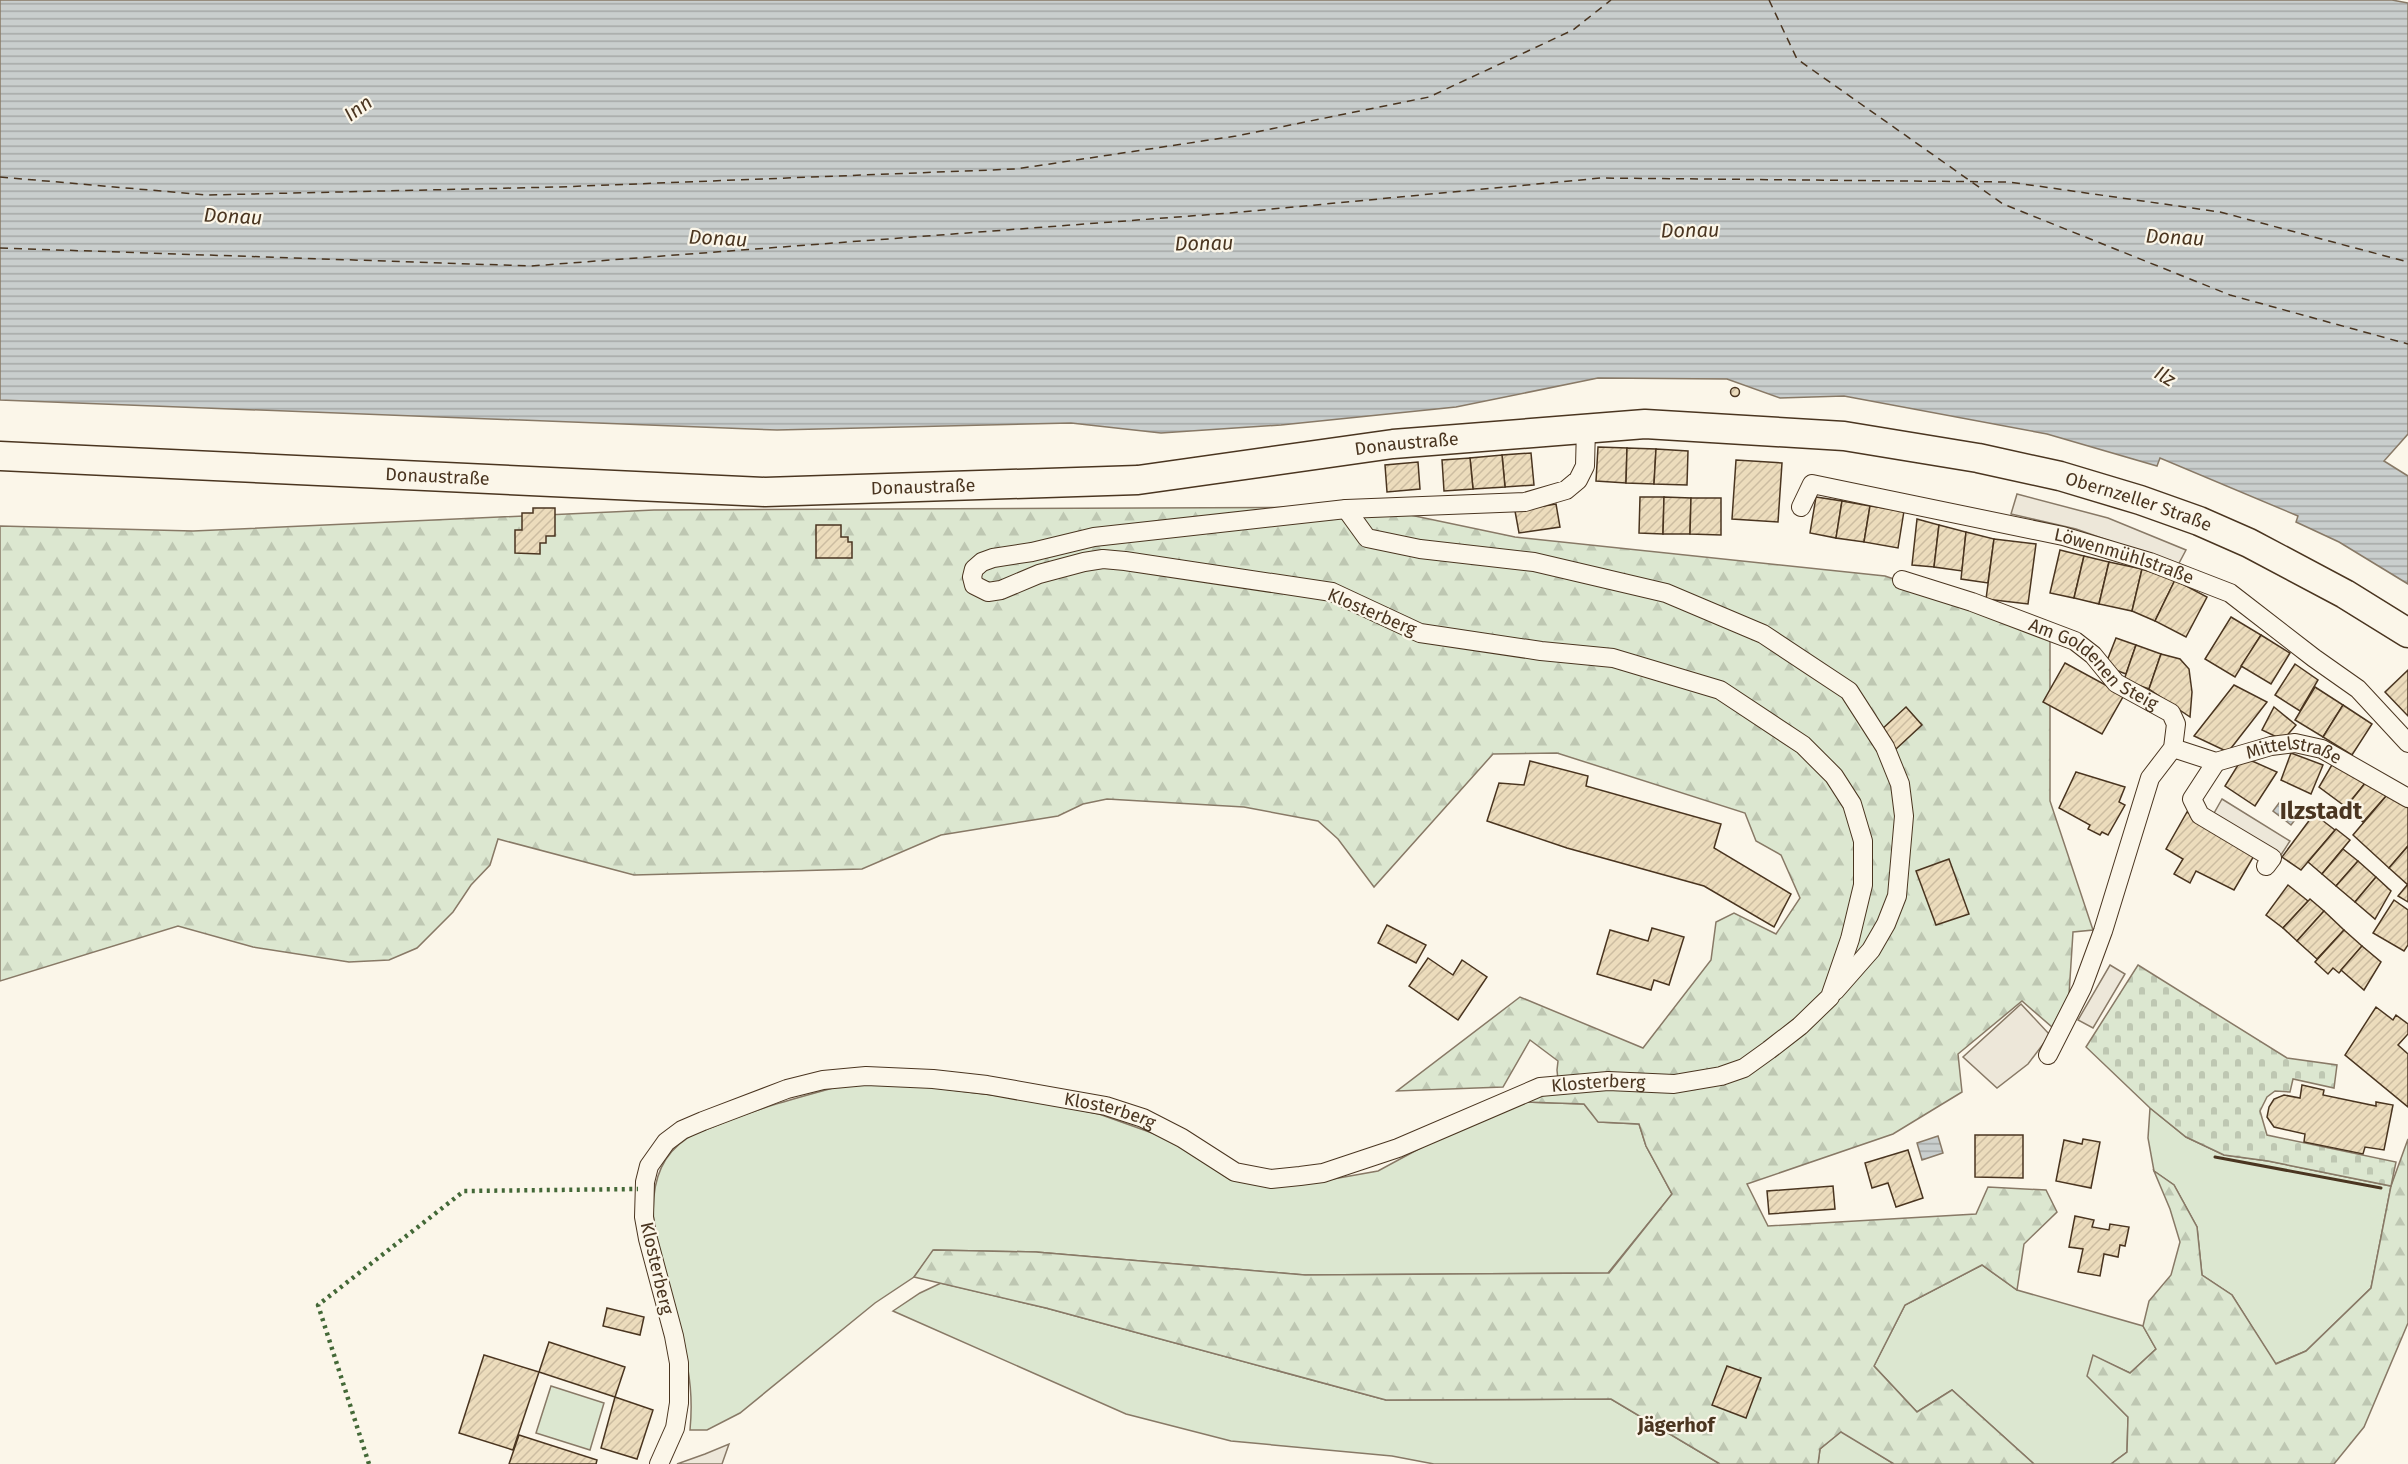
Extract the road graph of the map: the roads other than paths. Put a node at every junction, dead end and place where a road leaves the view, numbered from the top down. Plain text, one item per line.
1 (1586, 428) junction
2 (1844, 436) joint
3 (0, 456) edge
4 (1801, 507) dead end
5 (1346, 509) junction
6 (1902, 580) dead end
7 (2408, 633) edge
8 (2408, 743) edge
9 (2173, 748) junction
10 (2216, 762) junction
11 (2408, 798) edge
12 (2266, 866) dead end
13 (1830, 997) junction
14 (2048, 1055) dead end
15 (663, 1457) edge

1 - 2 main road, Donaustraße
1 - 3 main road, Donaustraße
1 - 5 street, Klosterberg
2 - 7 main road, Obernzeller Straße
4 - 8 street, Löwenmühlstraße
5 - 13 street, Klosterberg
5 - 13 street, Klosterberg
6 - 9 street, Am Goldenen Steig
9 - 10 street
9 - 14 street
10 - 11 street, Mittelstraße
10 - 12 street
13 - 15 street, Klosterberg

